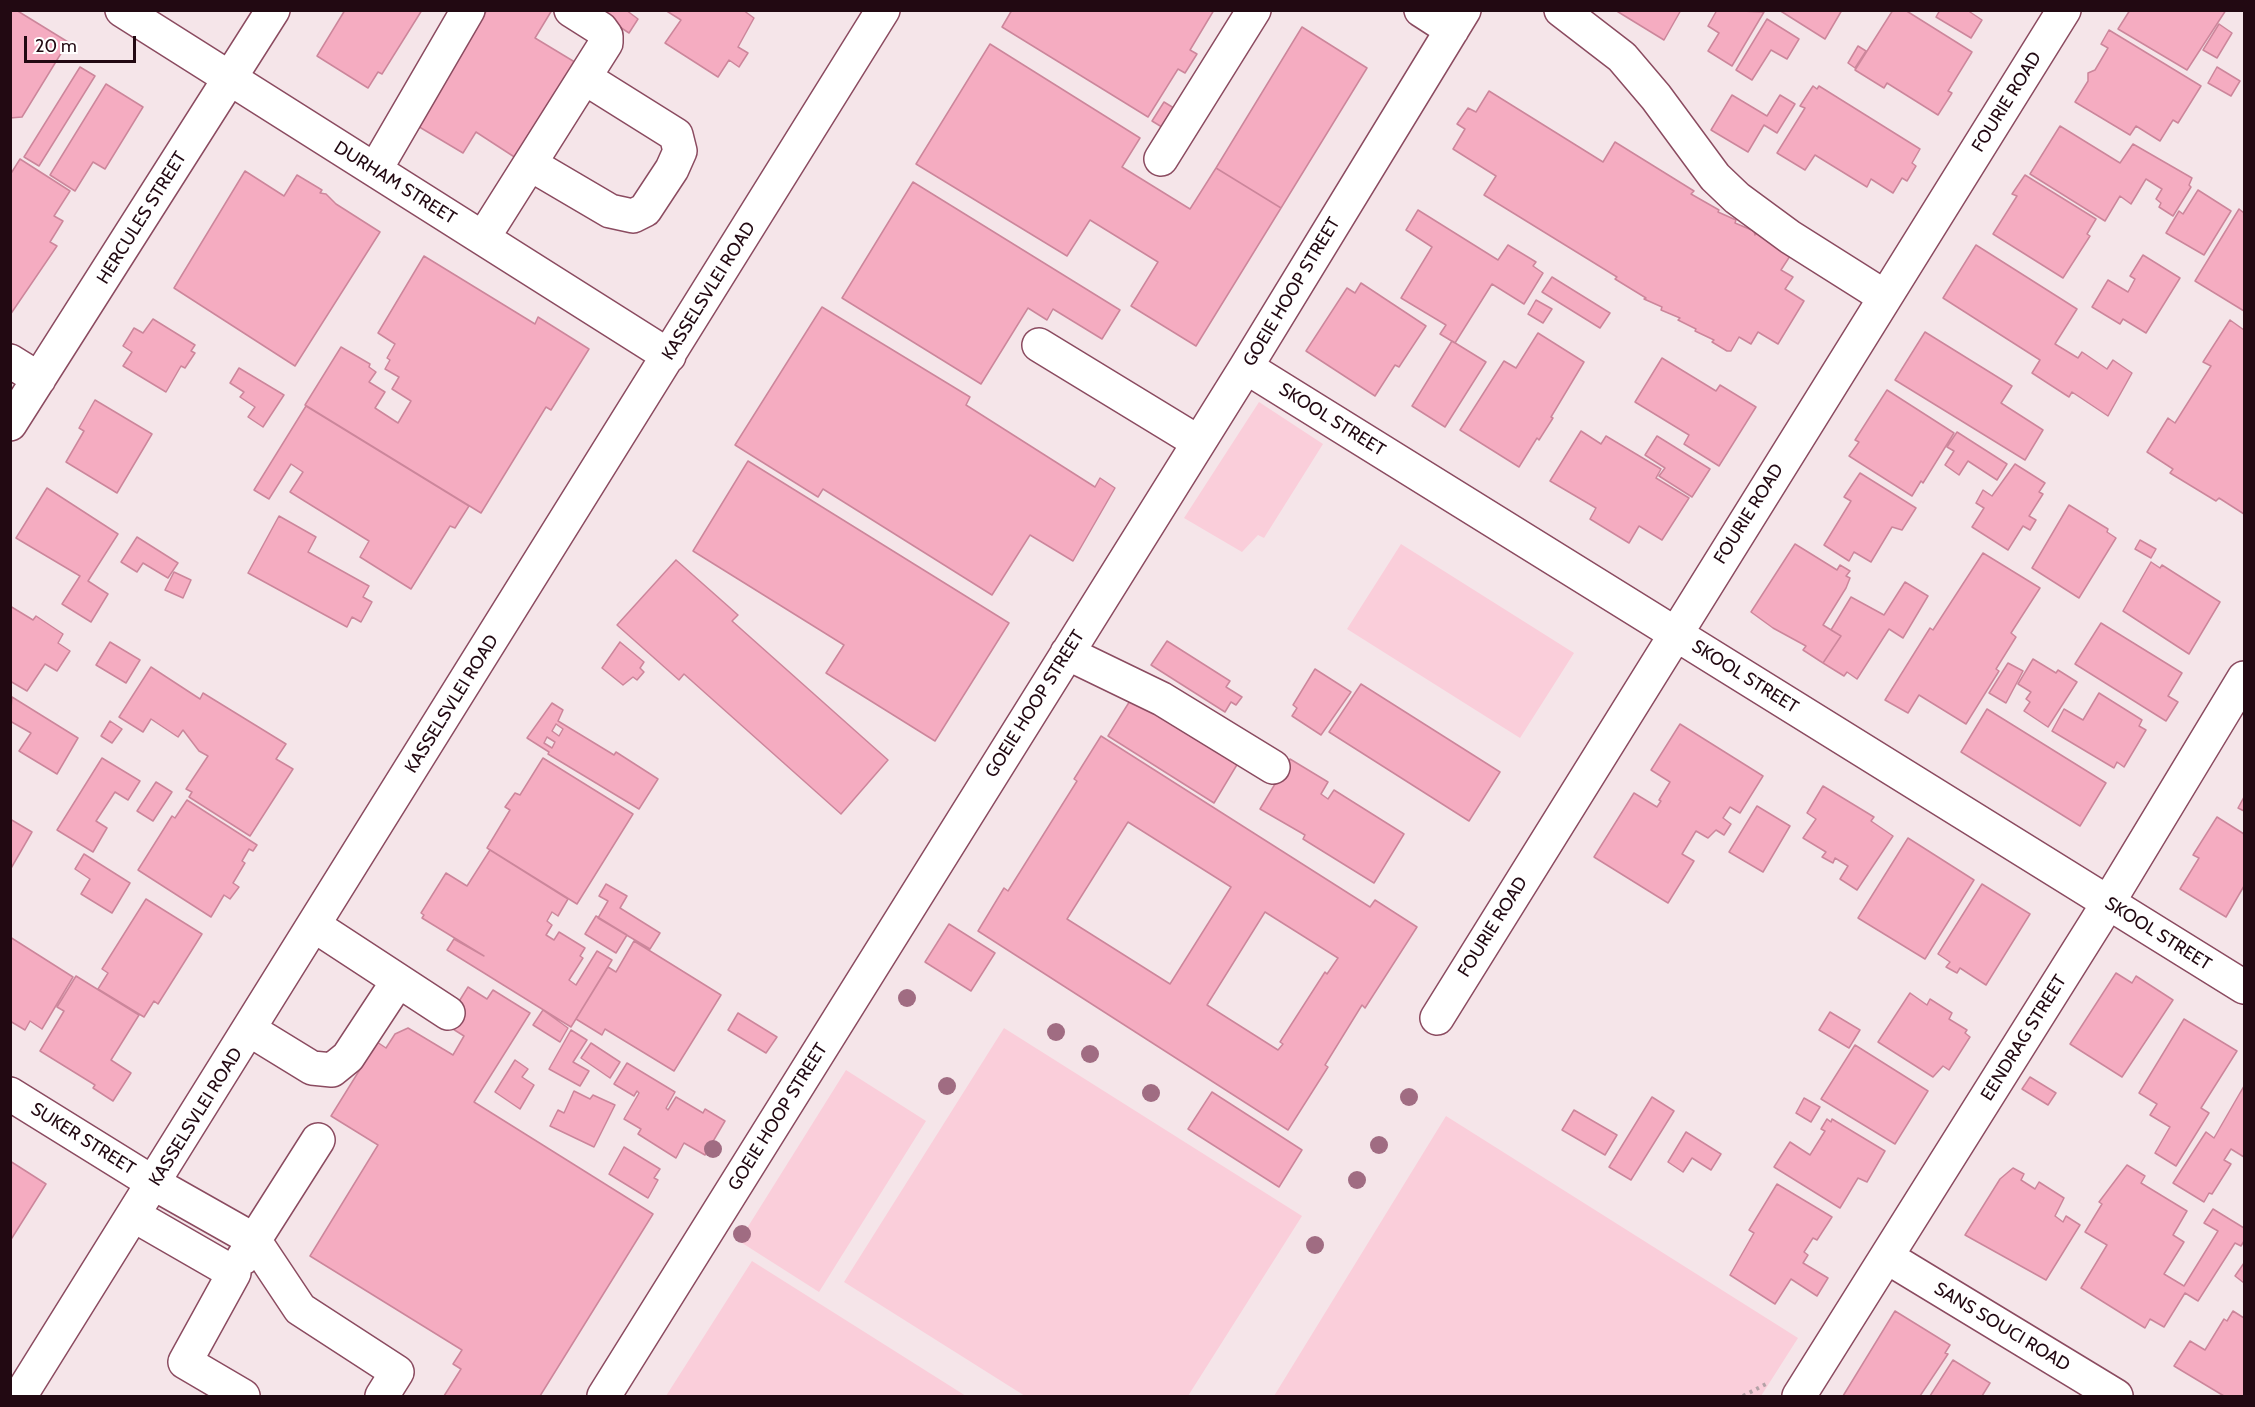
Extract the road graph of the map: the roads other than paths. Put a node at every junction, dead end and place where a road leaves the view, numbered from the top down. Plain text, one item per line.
1 (122, 10) edge
2 (273, 10) edge
3 (468, 10) edge
4 (571, 10) edge
5 (883, 10) edge
6 (1254, 10) edge
7 (1421, 10) edge
8 (1561, 10) edge
9 (2064, 10) edge
10 (1458, 20) edge
11 (585, 78) junction
12 (230, 79) junction
13 (1161, 159) dead end
14 (530, 164) junction
15 (375, 171) junction
16 (483, 238) junction
17 (1885, 297) junction
18 (1039, 345) dead end
19 (669, 356) junction
20 (10, 361) edge
21 (1246, 367) junction
22 (39, 379) junction
23 (10, 424) edge
24 (1198, 442) junction
25 (1675, 633) junction
26 (1067, 653) junction
27 (2244, 678) edge
28 (1273, 767) dead end
29 (2107, 903) junction
30 (315, 926) junction
31 (398, 981) junction
32 (2244, 987) edge
33 (448, 1013) dead end
34 (1437, 1018) dead end
35 (250, 1030) junction
36 (10, 1094) edge
37 (318, 1140) dead end
38 (155, 1184) junction
39 (135, 1216) junction
40 (254, 1240) junction
41 (1887, 1257) junction
42 (234, 1273) junction
43 (20, 1396) edge
44 (243, 1396) edge
45 (382, 1396) edge
46 (604, 1396) edge
47 (1799, 1396) edge
48 (2116, 1396) edge

1 - 12 street, DURHAM STREET
2 - 12 street, HERCULES STREET
3 - 15 street
4 - 11 street
5 - 19 street, KASSELSVLEI ROAD
6 - 13 street
7 - 10 street
8 - 17 street
9 - 17 street, FOURIE ROAD
10 - 21 street, GOEIE HOOP STREET
11 - 14 street
11 - 14 street
12 - 15 street, DURHAM STREET
12 - 22 street, HERCULES STREET
14 - 16 street
15 - 16 street, DURHAM STREET
16 - 19 street, DURHAM STREET
17 - 25 street, FOURIE ROAD
18 - 24 street
19 - 30 street, KASSELSVLEI ROAD
20 - 22 street
21 - 24 street, GOEIE HOOP STREET
21 - 25 street, SKOOL STREET
22 - 23 street, HERCULES STREET
24 - 26 street, GOEIE HOOP STREET
25 - 29 street, SKOOL STREET
25 - 34 street, FOURIE ROAD
26 - 28 street
26 - 46 street, GOEIE HOOP STREET
27 - 29 street, EENDRAG STREET
29 - 32 street, SKOOL STREET
29 - 41 street, EENDRAG STREET
30 - 31 street
30 - 35 street, KASSELSVLEI ROAD
31 - 33 street
31 - 35 street
35 - 38 street, KASSELSVLEI ROAD
36 - 38 street, SUKER STREET
37 - 40 street
38 - 39 street, KASSELSVLEI ROAD
38 - 40 street, SUKER STREET
39 - 42 street
39 - 43 street, KASSELSVLEI ROAD
40 - 42 street
40 - 45 street
41 - 47 street, EENDRAG STREET
41 - 48 street, SANS SOUCI ROAD
42 - 44 street

